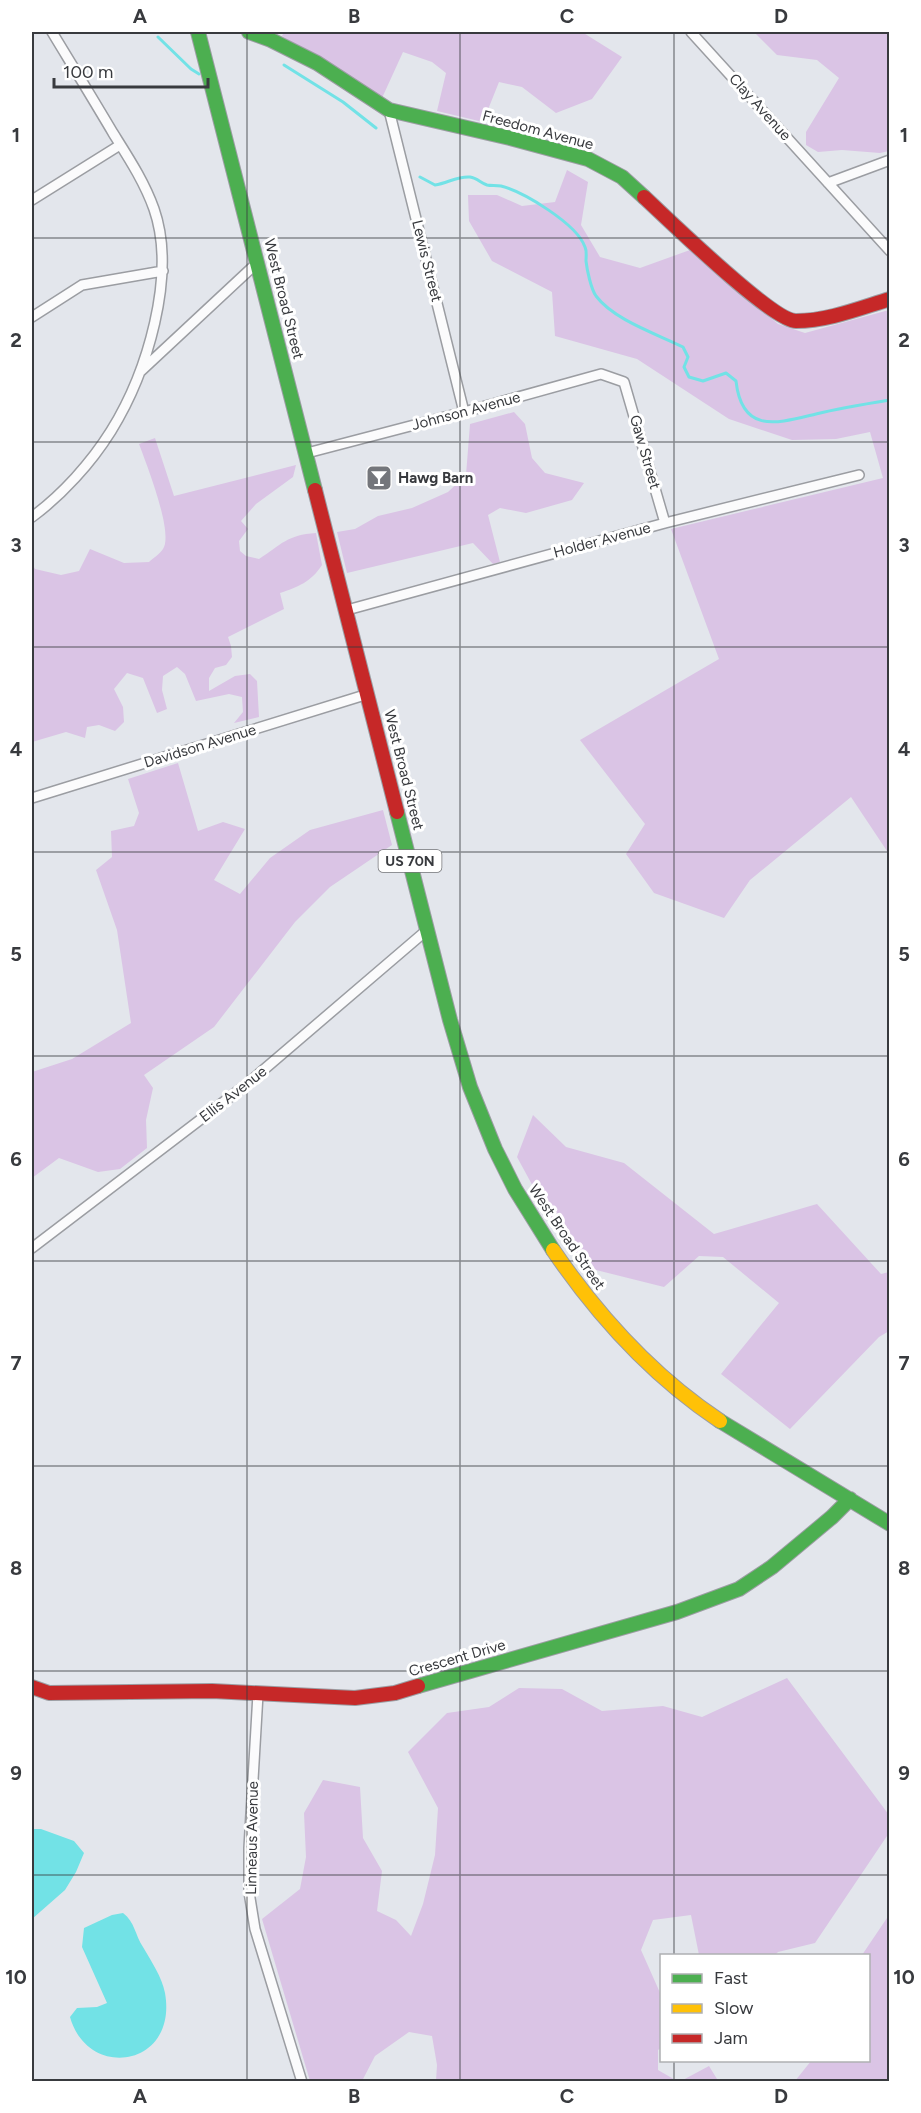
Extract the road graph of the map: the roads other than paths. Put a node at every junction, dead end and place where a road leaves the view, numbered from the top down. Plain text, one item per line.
1 (52, 32) edge
2 (198, 32) edge
3 (249, 32) edge
4 (691, 32) edge
5 (389, 110) junction
6 (120, 145) junction
7 (890, 160) edge
8 (828, 183) junction
9 (32, 200) edge
10 (890, 251) edge
11 (258, 262) junction
12 (163, 271) junction
13 (890, 299) edge
14 (32, 317) edge
15 (139, 373) junction
16 (624, 382) joint
17 (464, 412) junction
18 (307, 453) junction
19 (859, 475) dead end
20 (32, 517) edge
21 (665, 523) junction
22 (346, 610) junction
23 (368, 694) junction
24 (32, 798) edge
25 (427, 930) junction
26 (32, 1248) edge
27 (850, 1498) junction
28 (890, 1524) edge
29 (32, 1687) edge
30 (258, 1694) junction
31 (302, 2082) edge

1 - 6 street
2 - 11 main road, West Broad Street / US 70N
3 - 5 main road, Freedom Avenue
4 - 8 street, Clay Avenue
5 - 13 main road, Freedom Avenue
5 - 17 street, Lewis Street
6 - 9 street
6 - 12 street
7 - 8 street
8 - 10 street, Clay Avenue
11 - 15 street
11 - 18 main road, West Broad Street / US 70N
12 - 14 street
12 - 15 street
15 - 20 street
16 - 17 street, Johnson Avenue
16 - 21 street, Gaw Street
17 - 18 street, Johnson Avenue
18 - 22 main road, West Broad Street / US 70N
19 - 21 street, Holder Avenue
21 - 22 street, Holder Avenue
22 - 23 main road, West Broad Street / US 70N
23 - 24 street, Davidson Avenue
23 - 25 main road, West Broad Street / US 70N
25 - 26 street, Ellis Avenue
25 - 27 main road, West Broad Street / US 70N
27 - 28 main road, West Broad Street / US 70N
27 - 30 main road, Crescent Drive
29 - 30 main road, Crescent Drive
30 - 31 street, Linneaus Avenue

